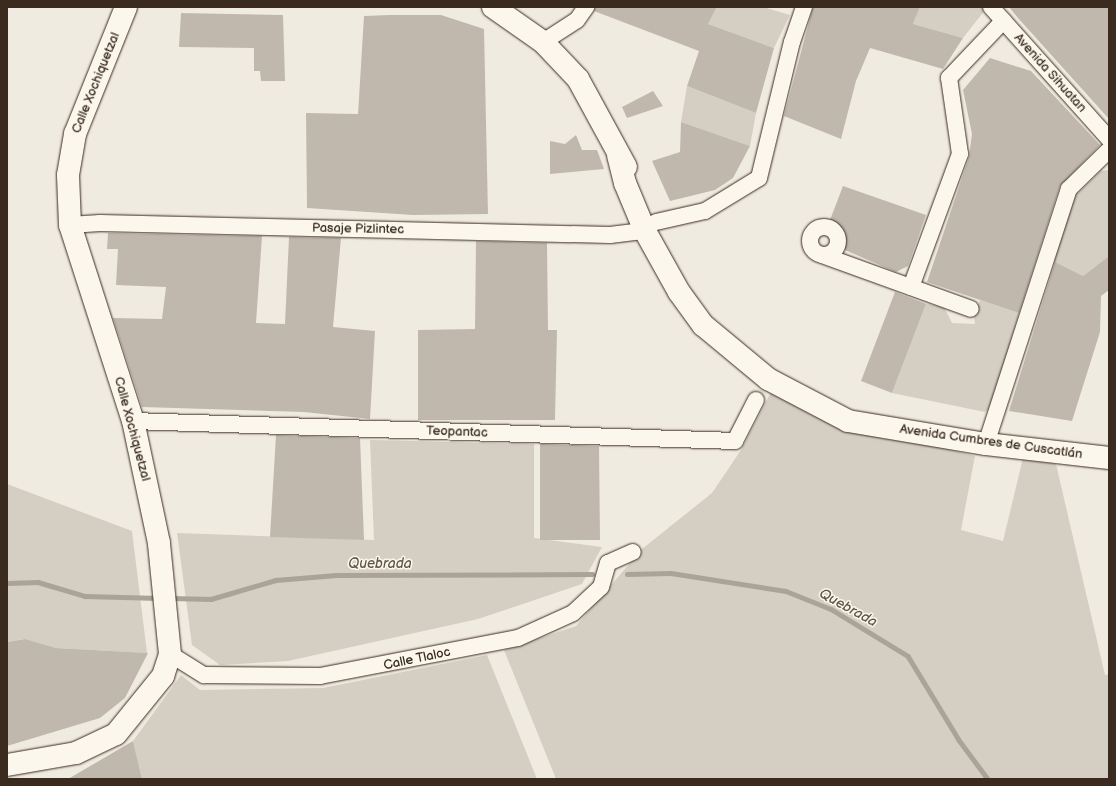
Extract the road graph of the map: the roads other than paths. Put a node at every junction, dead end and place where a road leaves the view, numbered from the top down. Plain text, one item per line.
1 (126, 7) edge
2 (493, 7) edge
3 (586, 7) edge
4 (804, 7) edge
5 (991, 7) edge
6 (1003, 21) junction
7 (543, 42) junction
8 (1109, 139) edge
9 (1109, 150) edge
10 (70, 225) junction
11 (651, 227) junction
12 (822, 255) dead end
13 (911, 287) junction
14 (971, 309) dead end
15 (756, 400) dead end
16 (133, 421) junction
17 (986, 444) junction
18 (1109, 458) edge
19 (633, 552) dead end
20 (170, 654) junction
21 (7, 765) edge

1 - 10 main road, Calle Xochiquetzal
2 - 7 main road, Avenida Cumbres de Cuscatlán
3 - 7 street
4 - 11 street, Pasaje Pizlintec
5 - 6 street, Avenida Sihuatan
6 - 8 street, Avenida Sihuatan
6 - 13 street
7 - 11 main road, Avenida Cumbres de Cuscatlán
9 - 17 street
10 - 11 street, Pasaje Pizlintec
10 - 16 main road, Calle Xochiquetzal
11 - 17 main road, Avenida Cumbres de Cuscatlán
12 - 13 street
13 - 14 street
15 - 16 street, Teopantac
16 - 20 main road, Calle Xochiquetzal
17 - 18 main road, Avenida Cumbres de Cuscatlán
19 - 20 street, Calle Tlaloc
20 - 21 main road, Calle Xochiquetzal

